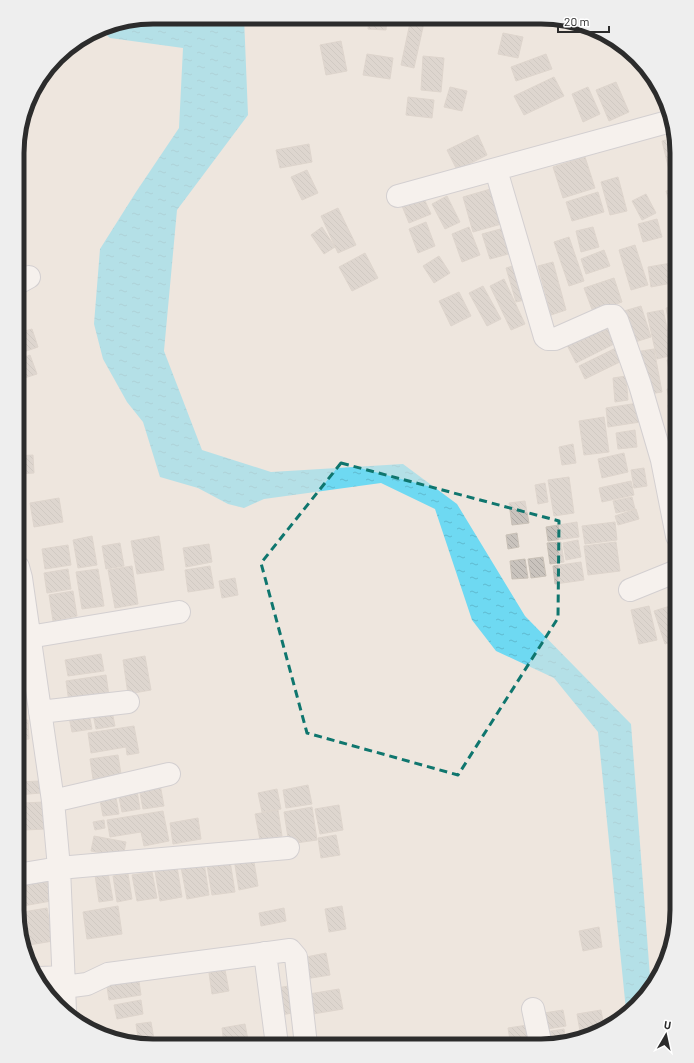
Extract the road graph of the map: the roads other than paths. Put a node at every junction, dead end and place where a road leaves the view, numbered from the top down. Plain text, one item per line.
1 (667, 123) edge
2 (496, 170) junction
3 (398, 196) dead end
4 (670, 501) edge
5 (670, 574) edge
6 (630, 590) dead end
7 (179, 612) dead end
8 (24, 625) edge
9 (128, 702) dead end
10 (40, 712) junction
11 (169, 774) dead end
12 (53, 801) junction
13 (288, 848) dead end
14 (59, 868) junction
15 (24, 875) edge
16 (265, 953) junction
17 (44, 979) edge
18 (64, 982) junction
19 (65, 1003) edge
20 (533, 1009) dead end
21 (276, 1039) edge
22 (305, 1039) edge
23 (539, 1039) edge

1 - 2 street
2 - 3 street
2 - 4 street
5 - 6 street
7 - 8 street
8 - 10 street
9 - 10 street
10 - 12 street
11 - 12 street
12 - 14 street
13 - 14 street
14 - 15 street
14 - 18 street
16 - 18 street
16 - 21 street
16 - 22 street
17 - 18 street
18 - 19 street
20 - 23 street

